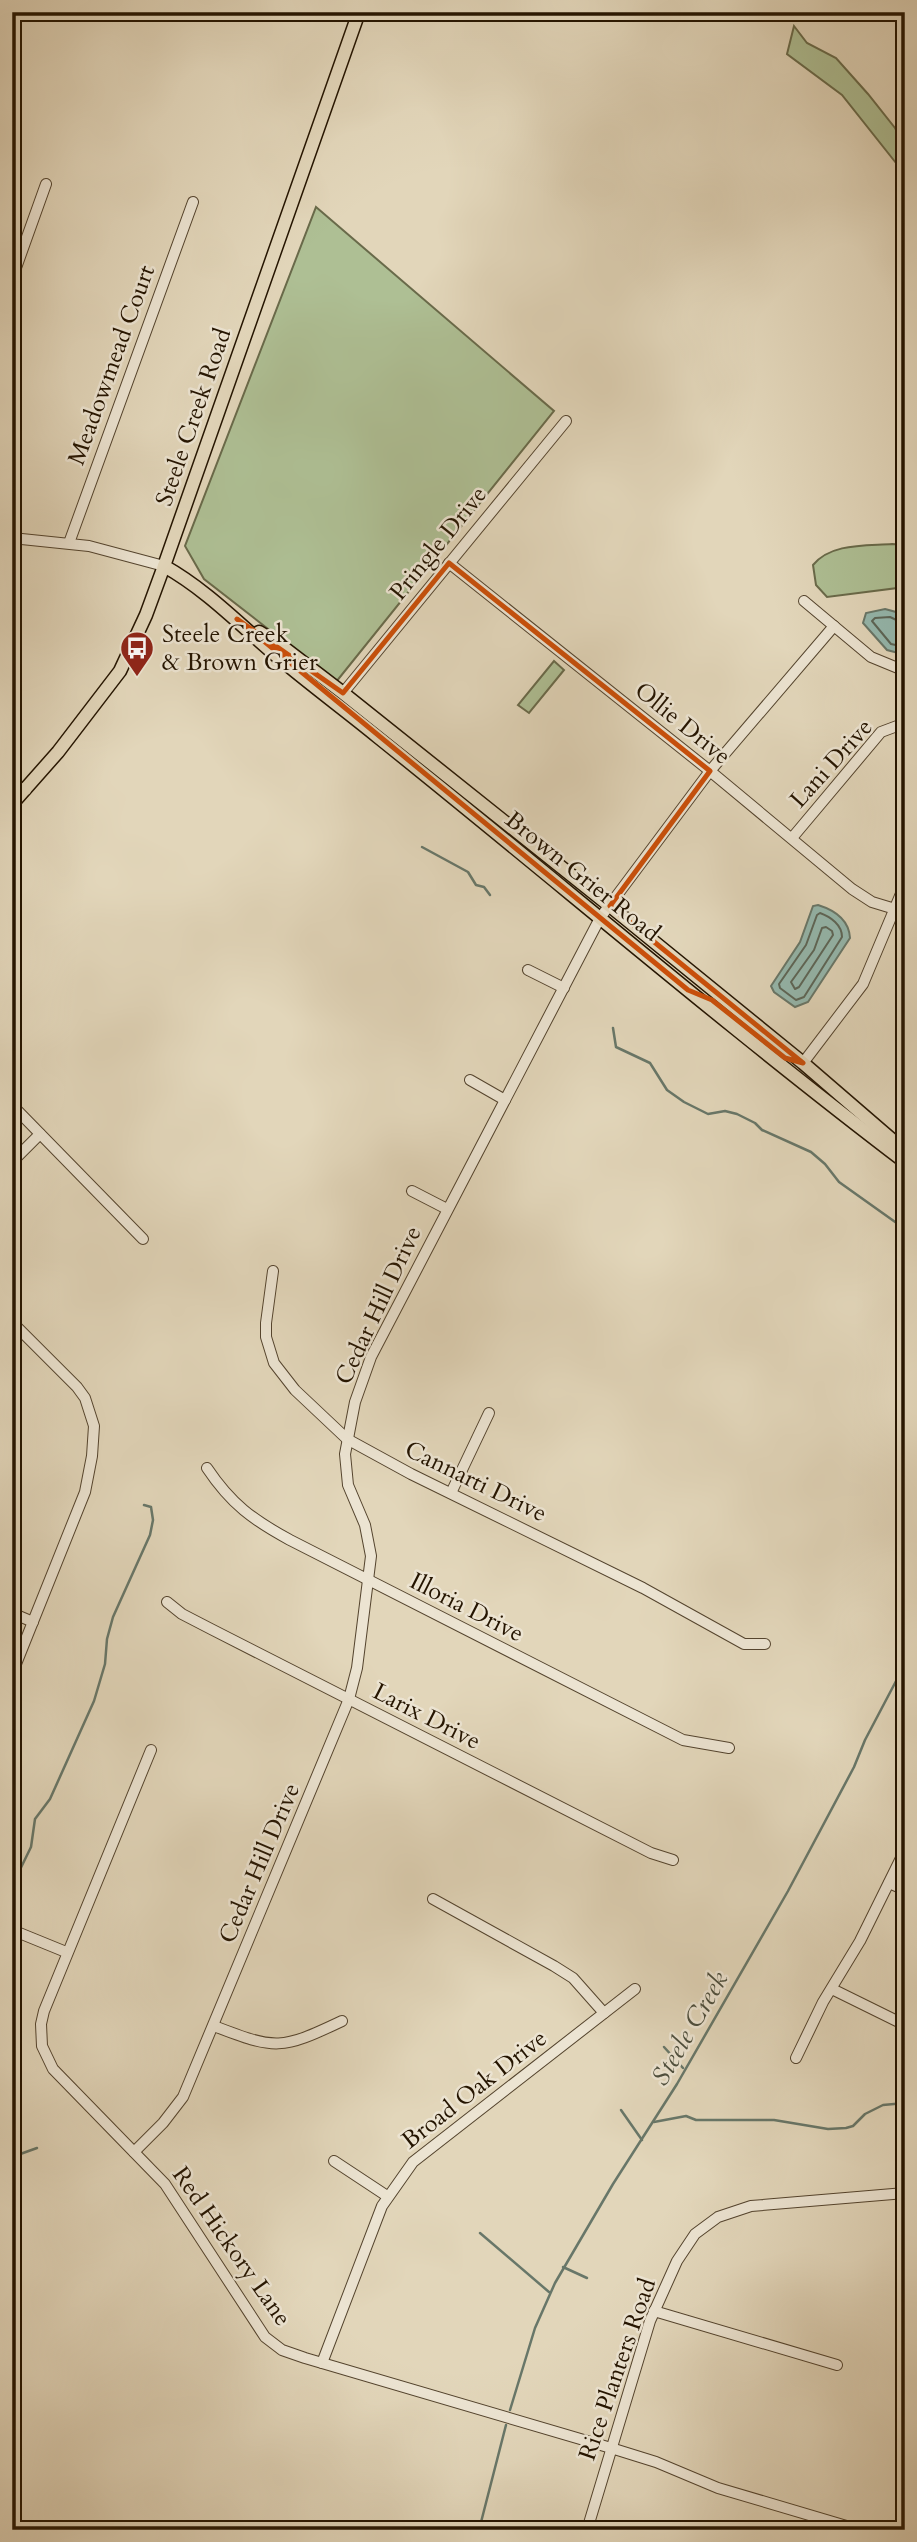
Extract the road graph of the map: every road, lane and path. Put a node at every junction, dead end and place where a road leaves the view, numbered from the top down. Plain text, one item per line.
1 (359, 12) edge
2 (47, 184) dead end
3 (193, 202) dead end
4 (12, 279) edge
5 (566, 421) dead end
6 (12, 538) edge
7 (69, 543) junction
8 (449, 563) junction
9 (164, 566) junction
10 (804, 601) dead end
11 (237, 620) junction
12 (834, 626) junction
13 (905, 671) edge
14 (343, 693) junction
15 (905, 723) edge
16 (710, 772) junction
17 (12, 785) edge
18 (26, 790) junction
19 (12, 804) edge
20 (792, 838) junction
21 (905, 884) edge
22 (610, 906) junction
23 (895, 909) junction
24 (600, 918) junction
25 (528, 970) dead end
26 (564, 988) junction
27 (688, 990) junction
28 (803, 1063) junction
29 (470, 1080) dead end
30 (505, 1100) junction
31 (12, 1105) edge
32 (40, 1134) junction
33 (905, 1151) edge
34 (12, 1162) edge
35 (905, 1162) edge
36 (412, 1191) dead end
37 (447, 1209) junction
38 (143, 1239) dead end
39 (273, 1271) dead end
40 (12, 1322) edge
41 (489, 1413) dead end
42 (347, 1440) junction
43 (207, 1468) dead end
44 (451, 1493) junction
45 (368, 1580) junction
46 (167, 1602) dead end
47 (12, 1613) edge
48 (33, 1622) junction
49 (765, 1644) dead end
50 (12, 1674) edge
51 (349, 1699) junction
52 (729, 1748) dead end
53 (151, 1749) dead end
54 (905, 1850) edge
55 (673, 1860) dead end
56 (889, 1883) junction
57 (905, 1891) edge
58 (433, 1899) dead end
59 (12, 1930) edge
60 (66, 1952) junction
61 (635, 1989) dead end
62 (832, 1989) junction
63 (604, 2013) junction
64 (342, 2021) dead end
65 (905, 2025) edge
66 (214, 2026) junction
67 (796, 2058) dead end
68 (134, 2152) junction
69 (334, 2161) dead end
70 (905, 2193) edge
71 (387, 2196) junction
72 (654, 2311) junction
73 (322, 2363) junction
74 (836, 2365) dead end
75 (611, 2448) junction
76 (587, 2530) edge
77 (860, 2530) edge

1 - 9 main road, Steele Creek Road
2 - 4 street
3 - 7 street, Meadowmead Court
5 - 8 street, Pringle Drive
6 - 7 street, Brown Grier Road
7 - 9 street, Brown Grier Road
8 - 14 street, Pringle Drive
8 - 16 street, Ollie Drive
9 - 11 main road, Brown Grier Road
9 - 18 main road, Steele Creek Road
10 - 12 street
11 - 14 main road, Brown Grier Road
11 - 24 main road, Brown Grier Road
12 - 13 street
12 - 16 street, Cedar Hill Drive
14 - 22 main road, Brown Grier Road
15 - 20 street, Lani Drive
16 - 20 street, Ollie Drive
16 - 22 street, Cedar Hill Drive
17 - 18 street
18 - 19 main road, Steele Creek Road
20 - 23 street, Ollie Drive
21 - 23 street
22 - 24 street, Cedar Hill Drive
22 - 28 main road, Brown Grier Road
23 - 28 street
24 - 26 street, Cedar Hill Drive
24 - 27 main road, Brown Grier Road
25 - 26 street
26 - 30 street, Cedar Hill Drive
27 - 28 main road
27 - 35 main road, Brown Grier Road
28 - 33 main road, Brown Grier Road
29 - 30 street
30 - 37 street, Cedar Hill Drive
31 - 32 street
32 - 34 street
32 - 38 street
36 - 37 street
37 - 42 street, Cedar Hill Drive
39 - 42 street, Cannarti Drive
40 - 48 street
41 - 44 street
42 - 44 street, Cannarti Drive
42 - 45 street, Cedar Hill Drive
43 - 45 street, Illoria Drive
44 - 49 street, Cannarti Drive
45 - 51 street, Cedar Hill Drive
45 - 52 street, Illoria Drive
46 - 51 street, Larix Drive
47 - 48 street
48 - 50 street
51 - 55 street, Larix Drive
51 - 66 street, Cedar Hill Drive
53 - 60 street, Red Hickory Lane
54 - 56 street
56 - 57 street
56 - 62 street
58 - 63 street
59 - 60 street
60 - 68 street, Red Hickory Lane
61 - 63 street, Broad Oak Drive
62 - 65 street
62 - 67 street
63 - 71 street, Broad Oak Drive
64 - 66 street
66 - 68 street, Cedar Hill Drive
68 - 73 street, Red Hickory Lane
69 - 71 street
70 - 72 street, Rice Planters Road
71 - 73 street, Broad Oak Drive
72 - 74 street
72 - 75 street, Rice Planters Road
73 - 75 street, Red Hickory Lane
75 - 76 street, Rice Planters Road
75 - 77 street, Red Hickory Lane

